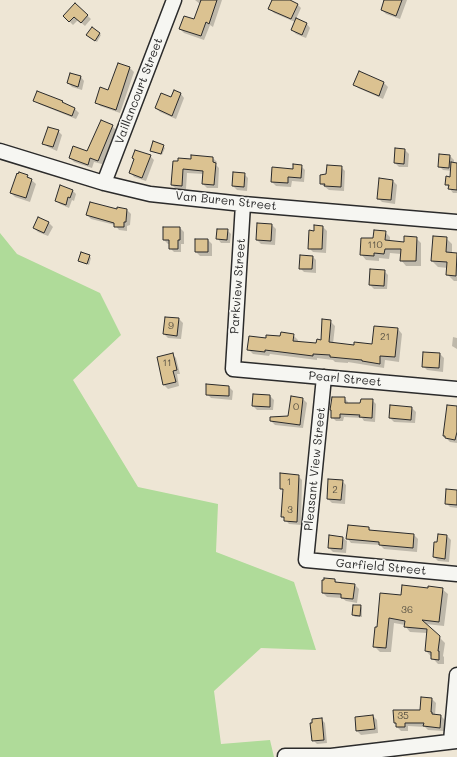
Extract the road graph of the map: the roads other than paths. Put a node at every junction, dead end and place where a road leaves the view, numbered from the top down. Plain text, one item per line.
1 (174, 0) edge
2 (0, 151) edge
3 (104, 183) junction
4 (243, 204) junction
5 (457, 222) edge
6 (233, 369) joint
7 (324, 377) junction
8 (457, 389) edge
9 (306, 560) joint
10 (457, 574) edge
11 (457, 676) edge
12 (454, 741) edge
13 (285, 756) edge
14 (331, 757) edge

1 - 3 street, Vaillancourt Street
2 - 3 street, Van Buren Street
3 - 4 street, Van Buren Street
4 - 5 street, Van Buren Street
4 - 6 street, Parkview Street
6 - 7 street, Pearl Street
7 - 8 street, Pearl Street
7 - 9 street, Pleasant View Street
9 - 10 street, Garfield Street
11 - 12 street
12 - 14 street
13 - 14 street

